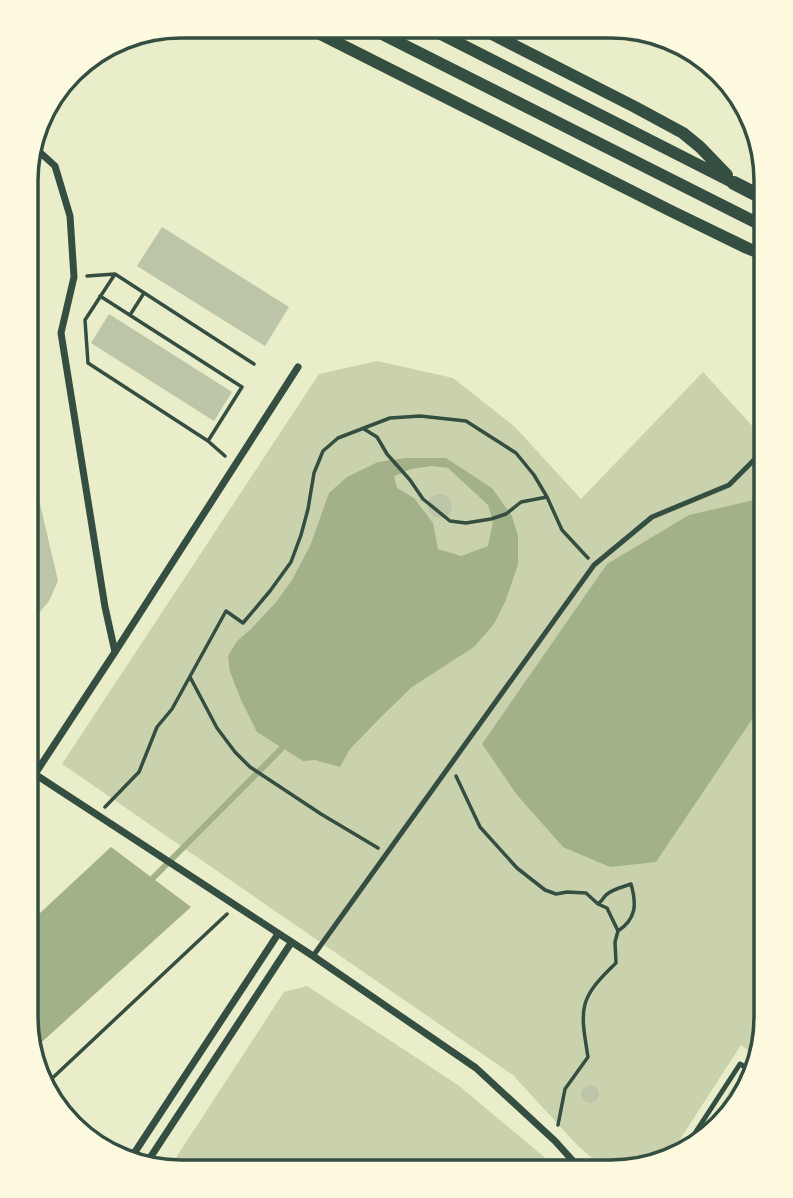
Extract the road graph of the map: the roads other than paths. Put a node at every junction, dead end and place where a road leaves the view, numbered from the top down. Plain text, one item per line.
1 (328, 38) edge
2 (390, 38) edge
3 (449, 38) edge
4 (500, 38) edge
5 (42, 154) edge
6 (734, 183) junction
7 (754, 193) edge
8 (754, 221) edge
9 (754, 251) edge
10 (298, 367) dead end
11 (754, 460) edge
12 (115, 652) junction
13 (38, 769) edge
14 (38, 776) edge
15 (278, 934) junction
16 (291, 943) junction
17 (313, 957) junction
18 (745, 1067) edge
19 (696, 1131) edge
20 (135, 1152) edge
21 (151, 1156) edge
22 (572, 1160) edge

1 - 9 street
2 - 8 street
3 - 6 street
4 - 6 street
5 - 12 street
6 - 7 main road
10 - 12 street
11 - 17 lane
12 - 13 street
14 - 15 street
15 - 16 street
15 - 20 street
16 - 17 street
16 - 21 street
17 - 22 street
18 - 19 lane

